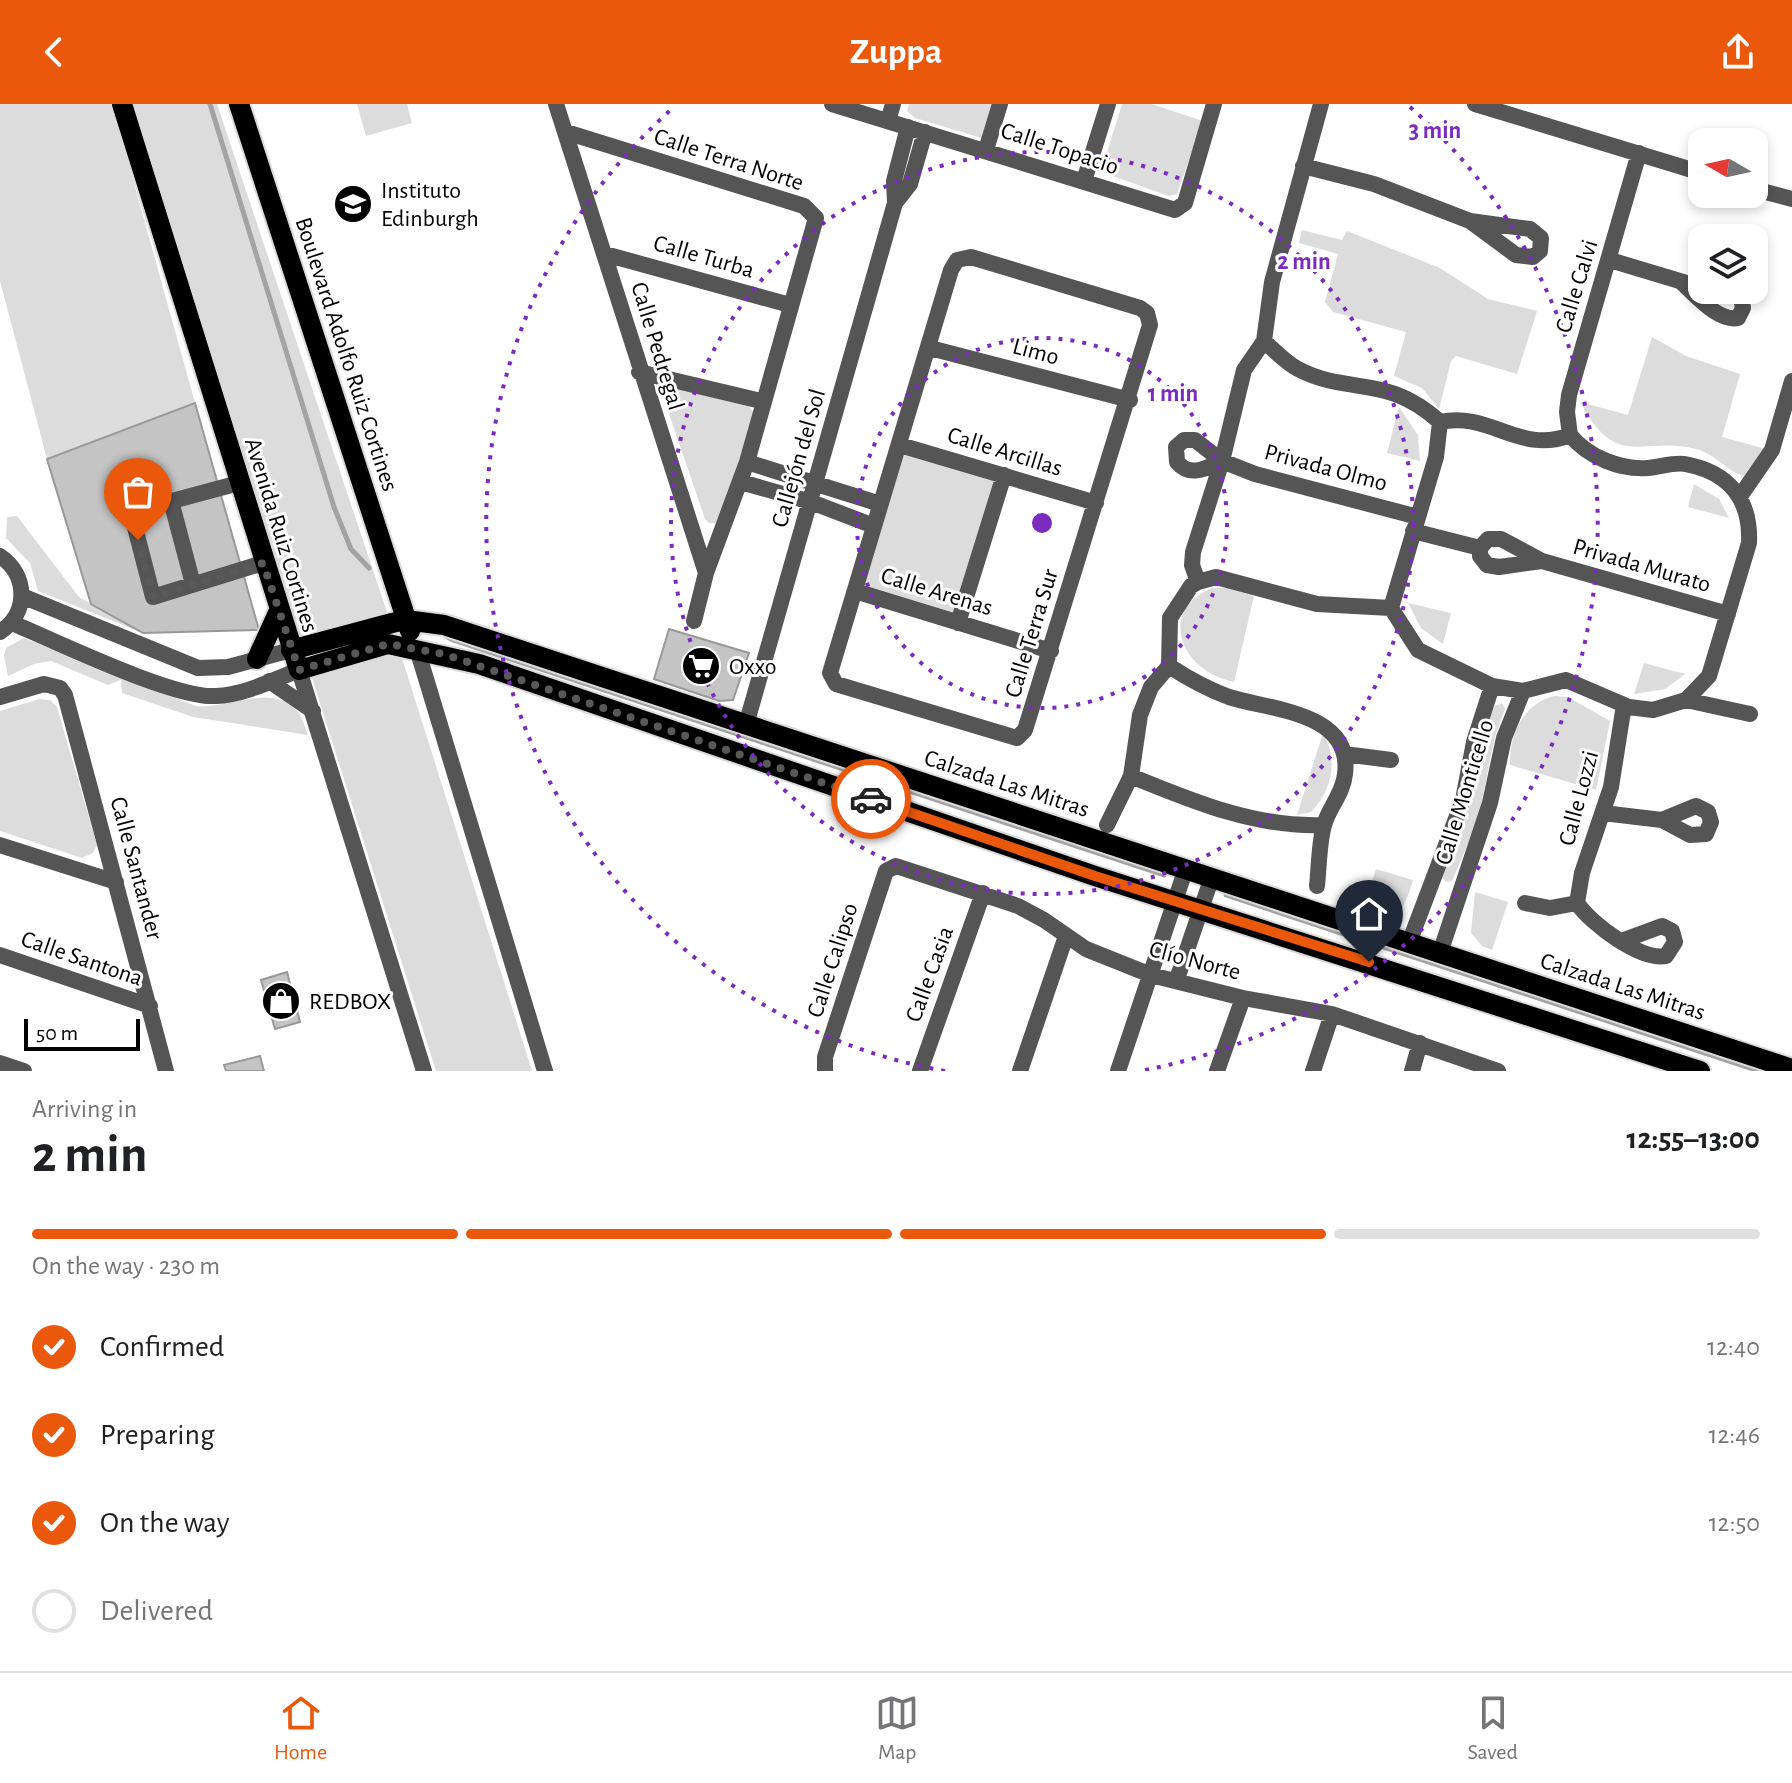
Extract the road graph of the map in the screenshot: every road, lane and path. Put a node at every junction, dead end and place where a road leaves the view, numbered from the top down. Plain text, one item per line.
1 (122, 104) edge
2 (239, 104) edge
3 (556, 104) edge
4 (832, 104) edge
5 (893, 104) edge
6 (1000, 104) edge
7 (1108, 104) edge
8 (1214, 104) edge
9 (1321, 104) edge
10 (1475, 104) edge
11 (888, 121) junction
12 (908, 127) junction
13 (566, 132) junction
14 (925, 132) junction
15 (986, 150) junction
16 (1639, 153) junction
17 (1303, 166) junction
18 (1688, 169) edge
19 (1084, 181) junction
20 (1768, 193) edge
21 (1792, 199) edge
22 (895, 203) junction
23 (1470, 221) dead end
24 (605, 254) junction
25 (1610, 260) junction
26 (1682, 283) junction
27 (1688, 284) edge
28 (1688, 288) edge
29 (1707, 304) edge
30 (1742, 304) edge
31 (790, 305) junction
32 (1264, 341) junction
33 (930, 348) junction
34 (639, 372) junction
35 (1792, 381) edge
36 (1130, 400) junction
37 (761, 401) junction
38 (1440, 422) junction
39 (1570, 435) junction
40 (900, 445) junction
41 (1222, 461) junction
42 (747, 462) junction
43 (1004, 475) junction
44 (741, 482) junction
45 (239, 483) junction
46 (817, 483) junction
47 (1741, 495) junction
48 (171, 501) junction
49 (811, 502) junction
50 (1096, 503) junction
51 (880, 504) junction
52 (1416, 524) junction
53 (874, 526) junction
54 (1480, 548) junction
55 (0, 556) edge
56 (1542, 561) junction
57 (263, 563) junction
58 (706, 573) junction
59 (1198, 582) junction
60 (193, 584) junction
61 (855, 591) junction
62 (22, 596) junction
63 (1391, 608) junction
64 (278, 613) junction
65 (1728, 614) junction
66 (406, 620) junction
67 (694, 621) dead end
68 (958, 623) junction
69 (92, 626) junction
70 (6, 628) edge
71 (417, 649) junction
72 (291, 650) junction
73 (82, 651) junction
74 (1051, 651) junction
75 (164, 655) junction
76 (249, 662) junction
77 (1169, 666) junction
78 (299, 670) junction
79 (153, 680) junction
80 (269, 681) junction
81 (248, 689) junction
82 (1507, 689) junction
83 (0, 697) edge
84 (1686, 700) junction
85 (1624, 705) junction
86 (313, 711) junction
87 (1750, 714) dead end
88 (746, 725) junction
89 (1344, 754) junction
90 (1391, 760) dead end
91 (1131, 776) junction
92 (1603, 813) junction
93 (1662, 820) dead end
94 (1107, 825) dead end
95 (1324, 825) junction
96 (0, 845) edge
97 (890, 867) joint
98 (1186, 868) junction
99 (1212, 877) junction
100 (116, 882) junction
101 (1317, 886) dead end
102 (983, 893) junction
103 (1176, 901) junction
104 (1525, 903) dead end
105 (1577, 903) junction
106 (1201, 910) junction
107 (1066, 936) junction
108 (1624, 940) dead end
109 (1409, 943) junction
110 (1440, 953) junction
111 (0, 955) edge
112 (1151, 975) junction
113 (1177, 979) junction
114 (1243, 998) junction
115 (150, 1006) junction
116 (1332, 1014) junction
117 (1420, 1043) junction
118 (0, 1063) edge
119 (1792, 1069) edge
120 (24, 1071) edge
121 (166, 1071) edge
122 (424, 1071) edge
123 (545, 1071) edge
124 (825, 1071) edge
125 (920, 1071) edge
126 (1020, 1071) edge
127 (1118, 1071) edge
128 (1217, 1071) edge
129 (1313, 1071) edge
130 (1412, 1071) edge
131 (1498, 1071) edge
132 (1700, 1071) edge

1 - 45 main road, Avenida Ruiz Cortines
2 - 66 main road, Boulevard Adolfo Ruiz Cortines
3 - 13 street, Calle Pedregal
4 - 11 street, Calle Topacio
5 - 11 street
6 - 15 street
7 - 19 street
8 - 19 street, Calle Topacio
9 - 17 street
10 - 16 street
11 - 12 street, Calle Topacio
12 - 14 street, Calle Topacio
12 - 22 street, Callejón del Sol
13 - 24 street, Calle Pedregal
13 - 31 street, Calle Terra Norte
14 - 15 street, Calle Topacio
14 - 22 street, Callejón del Sol
15 - 19 street, Calle Topacio
16 - 18 street
16 - 25 street, Calle Calvi
17 - 23 street
17 - 32 street
20 - 21 street
22 - 46 street, Callejón del Sol
24 - 31 street, Calle Turba
24 - 34 street, Calle Pedregal
25 - 26 street
25 - 39 street, Calle Calvi
26 - 27 street
26 - 28 street
29 - 30 street
31 - 37 street, Calle Terra Norte
32 - 38 street
32 - 41 street
33 - 36 street, Limo
33 - 36 street, Calle Terra Sur
33 - 40 street, Calle Terra Sur
34 - 37 street
34 - 58 street, Calle Pedregal
35 - 47 street
36 - 50 street, Calle Terra Sur
37 - 42 street, Calle Terra Norte
38 - 39 street
38 - 52 street
39 - 47 street
40 - 43 street, Calle Arcillas
40 - 51 street, Calle Terra Sur
41 - 52 street, Privada Olmo
41 - 59 street
42 - 44 street, Calle Terra Norte
42 - 46 street
43 - 50 street, Calle Arcillas
43 - 68 street
44 - 49 street
44 - 58 street, Calle Terra Norte
45 - 48 street
45 - 57 main road, Avenida Ruiz Cortines
46 - 49 street, Callejón del Sol
46 - 51 street
47 - 65 street
48 - 60 street
48 - 60 street
49 - 53 street
49 - 88 street, Callejón del Sol
50 - 74 street, Calle Terra Sur
51 - 53 street, Calle Terra Sur
52 - 54 street, Privada Olmo
52 - 63 street
53 - 61 street, Calle Terra Sur
54 - 56 street, Privada Murato
54 - 56 street, Privada Murato
55 - 62 street
56 - 65 street, Privada Murato
57 - 60 street
57 - 64 main road, Avenida Ruiz Cortines
58 - 67 street, Calle Terra Norte
59 - 63 street
59 - 77 street
61 - 68 street, Calle Arenas
61 - 74 street, Calle Terra Sur
62 - 69 street, Calzada Las Mitras
62 - 70 street
63 - 82 street
64 - 72 main road, Avenida Ruiz Cortines
64 - 76 main road
65 - 84 street
66 - 71 main road
66 - 72 main road, Calzada Las Mitras
66 - 88 main road, Calzada Las Mitras
68 - 74 street, Calle Arenas
69 - 73 street
69 - 75 street, Calzada Las Mitras
70 - 73 street
71 - 78 main road
71 - 103 main road
71 - 123 street
72 - 76 street, Calzada Las Mitras
72 - 78 main road, Avenida Ruiz Cortines
73 - 79 street
75 - 76 street, Calzada Las Mitras
75 - 79 street
76 - 81 street
77 - 89 street
77 - 91 street
78 - 80 street
78 - 86 street, Avenida Ruiz Cortines
79 - 81 street
80 - 81 street
80 - 86 street
82 - 85 street
82 - 109 street, Calle Monticello
82 - 110 street, Calle Monticello
83 - 100 street, Calle Santander
84 - 85 street
84 - 87 street
85 - 92 street, Calle Lozzi
86 - 122 street, Avenida Ruiz Cortines
88 - 98 main road, Calzada Las Mitras
89 - 90 street
89 - 95 street
91 - 94 street
91 - 95 street
92 - 93 street
92 - 105 street, Calle Lozzi
95 - 101 street
96 - 100 street
97 - 102 street, Clío Norte
97 - 124 street, Calle Calipso
98 - 99 main road, Calzada Las Mitras
98 - 103 street
99 - 106 street
99 - 109 main road, Calzada Las Mitras
100 - 115 street, Calle Santander
102 - 107 street, Clío Norte
102 - 125 street, Calle Casia
103 - 106 main road
103 - 112 street
104 - 105 street
105 - 108 street
106 - 113 street
106 - 132 main road
107 - 112 street, Clío Norte
107 - 126 street
109 - 110 main road, Calzada Las Mitras
110 - 119 main road, Calzada Las Mitras
111 - 115 street, Calle Santona
112 - 113 street, Clío Norte
112 - 127 street
113 - 114 street, Clío Norte
114 - 116 street, Clío Norte
114 - 128 street
115 - 121 street, Calle Santander
116 - 117 street, Clío Norte
116 - 129 street
117 - 130 street
117 - 131 street, Clío Norte
118 - 120 street

